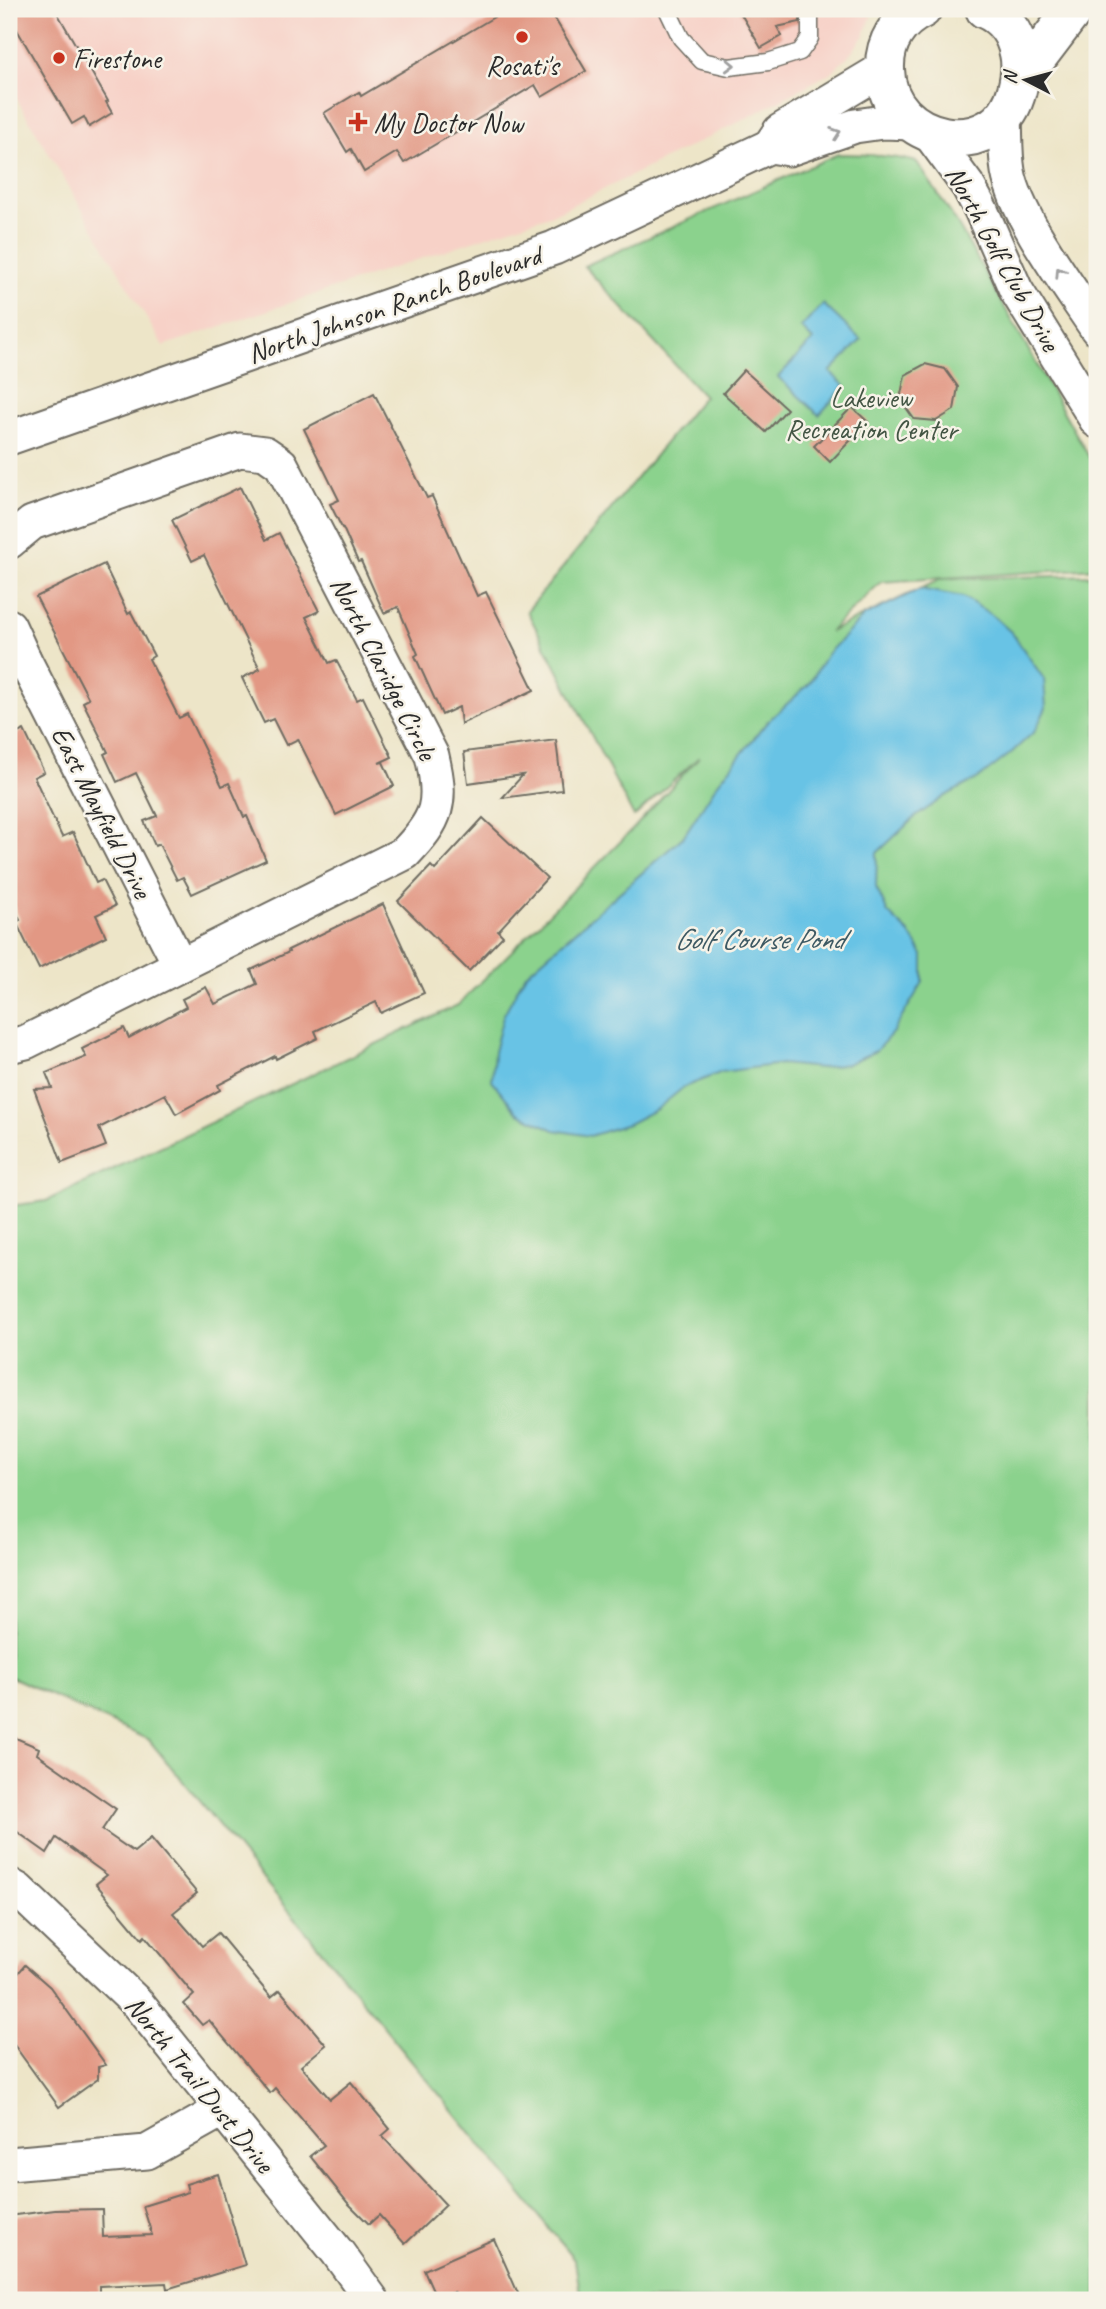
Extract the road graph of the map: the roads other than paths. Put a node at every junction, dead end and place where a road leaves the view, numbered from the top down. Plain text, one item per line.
1 (667, 9) edge
2 (1074, 9) edge
3 (996, 10) edge
4 (810, 11) dead end
5 (906, 14) edge
6 (885, 68) junction
7 (1020, 80) junction
8 (1005, 117) junction
9 (920, 128) junction
10 (771, 146) junction
11 (1097, 330) edge
12 (1097, 421) edge
13 (9, 438) edge
14 (9, 542) edge
15 (9, 626) edge
16 (16, 662) edge
17 (180, 965) junction
18 (9, 1046) edge
19 (9, 1885) edge
20 (222, 2110) junction
21 (9, 2164) edge
22 (372, 2300) edge

1 -> 4 lane
2 - 7 street
3 - 7 street
5 - 6 street
6 - 9 street
6 - 10 street, North Johnson Ranch Boulevard
7 - 8 street
8 - 9 street
11 -> 8 street, North Golf Club Drive
10 -> 9 street, North Johnson Ranch Boulevard
9 - 12 street, North Golf Club Drive
10 - 13 street, North Johnson Ranch Boulevard
14 - 17 street, North Claridge Circle
15 - 16 street
16 - 17 street, East Mayfield Drive
17 - 18 street, North Claridge Circle
19 - 20 street, North Trail Dust Drive
20 - 21 street
20 - 22 street, North Trail Dust Drive

